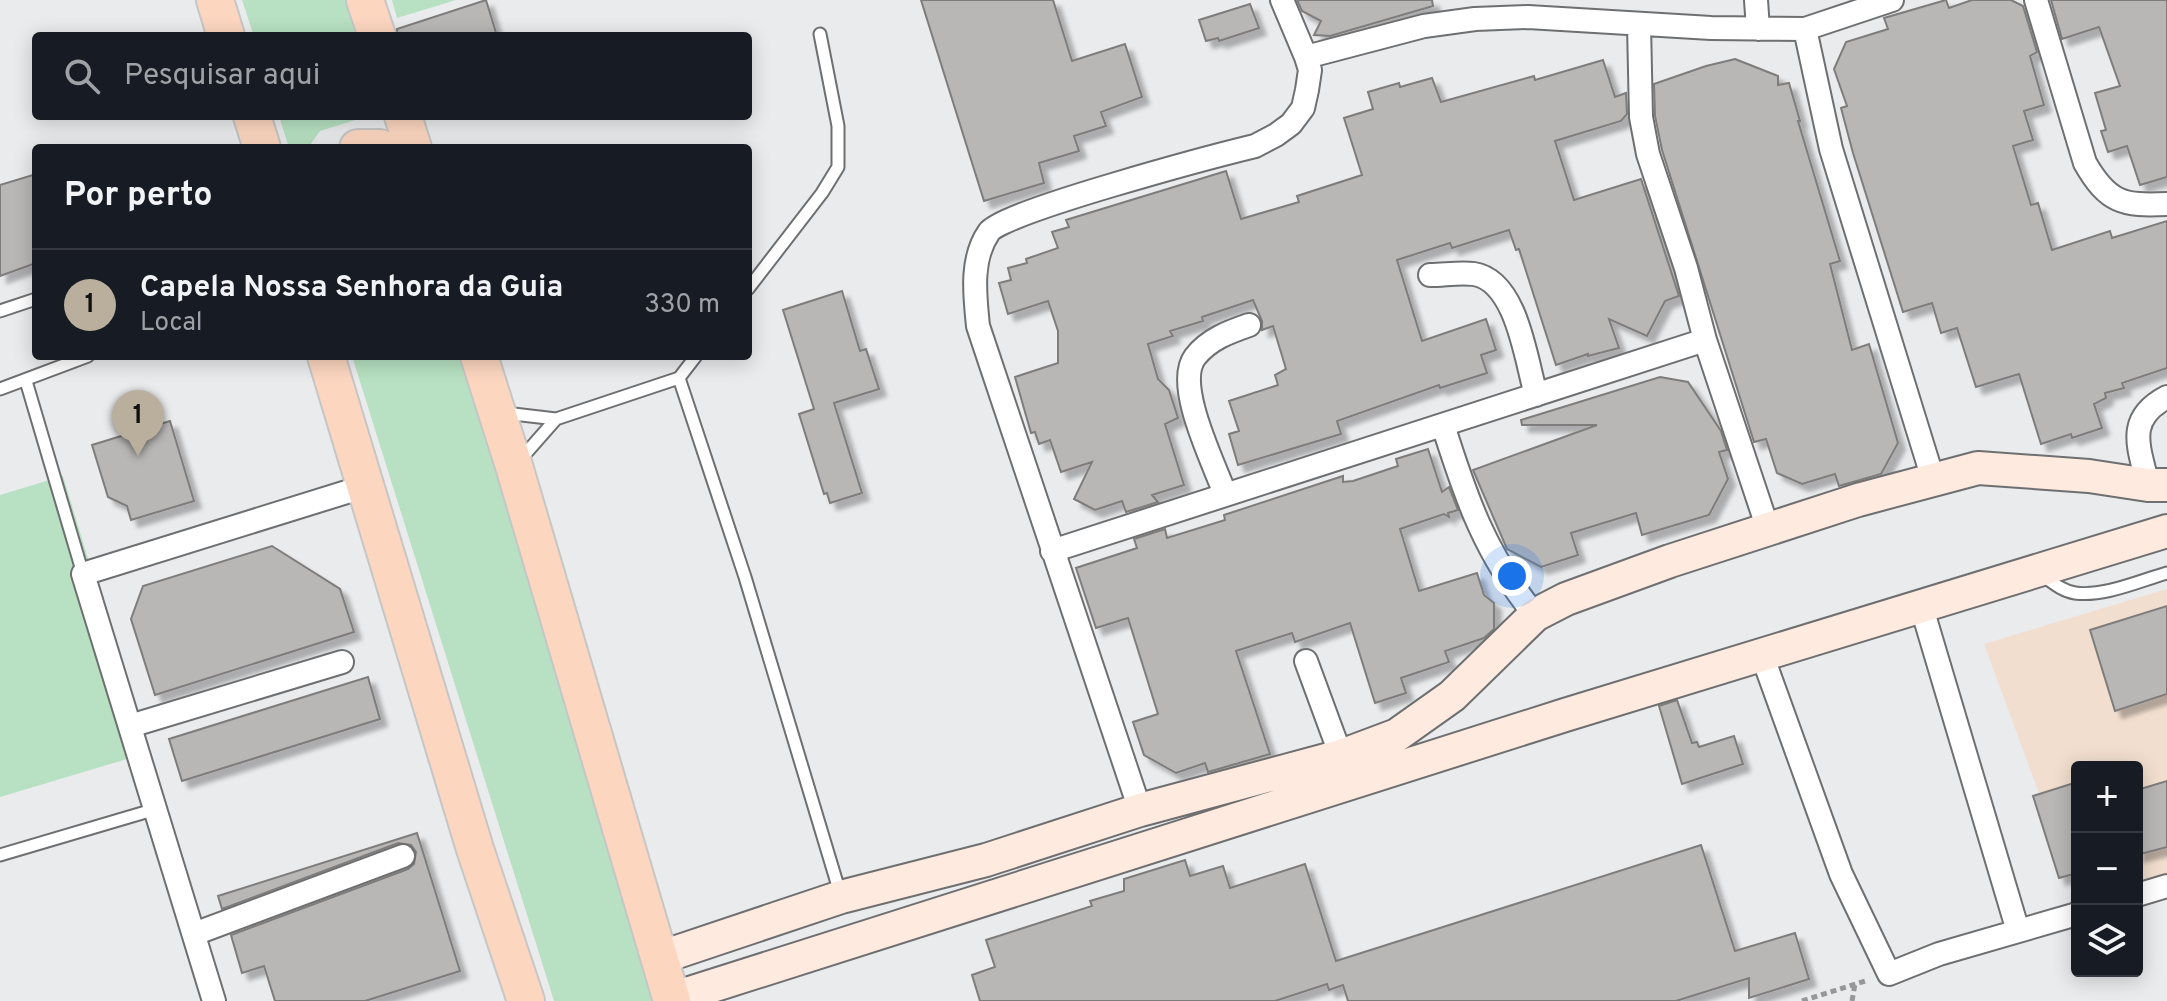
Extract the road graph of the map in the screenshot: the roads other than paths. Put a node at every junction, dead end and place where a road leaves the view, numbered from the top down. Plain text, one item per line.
1 (215, 0) edge
2 (365, 0) edge
3 (1282, 0) edge
4 (1756, 0) edge
5 (1892, 0) edge
6 (2036, 0) edge
7 (1639, 25) junction
8 (1758, 29) junction
9 (1805, 29) junction
10 (225, 32) edge
11 (376, 32) edge
12 (820, 34) dead end
13 (1306, 57) junction
14 (253, 120) edge
15 (404, 120) edge
16 (261, 144) edge
17 (412, 144) edge
18 (2167, 204) edge
19 (1430, 275) dead end
20 (752, 284) edge
21 (32, 300) edge
22 (0, 311) edge
23 (1249, 325) dead end
24 (1705, 340) junction
25 (78, 360) edge
26 (327, 360) edge
27 (480, 360) edge
28 (693, 360) edge
29 (679, 378) junction
30 (26, 381) junction
31 (0, 389) edge
32 (1536, 395) junction
33 (2167, 397) edge
34 (496, 412) junction
35 (556, 419) junction
36 (1443, 425) junction
37 (514, 466) junction
38 (1933, 479) junction
39 (2158, 485) edge
40 (366, 486) junction
41 (1225, 494) junction
42 (1768, 529) junction
43 (2167, 531) edge
44 (1052, 551) junction
45 (2038, 573) junction
46 (2167, 573) edge
47 (83, 574) junction
48 (1921, 605) junction
49 (1535, 615) junction
50 (1762, 655) junction
51 (1306, 661) dead end
52 (342, 662) dead end
53 (130, 726) junction
54 (1341, 756) junction
55 (156, 809) junction
56 (1140, 810) junction
57 (0, 855) edge
58 (403, 856) dead end
59 (2167, 886) edge
60 (2143, 893) edge
61 (841, 897) junction
62 (2071, 916) edge
63 (2018, 931) junction
64 (194, 934) junction
65 (659, 958) junction
66 (672, 1000) edge
67 (214, 1001) edge
68 (526, 1001) edge

1 - 10 main road
2 - 11 main road
3 - 13 street
4 - 8 street
5 - 9 street
6 - 18 street
7 - 8 street
7 - 13 street
7 - 24 street
8 - 9 street
9 - 38 street
12 - 20 lane
13 - 44 street
14 - 16 main road
15 - 17 main road
19 - 32 street
21 - 22 lane
23 - 41 street
24 - 32 street
24 - 42 street
25 - 30 lane
26 - 40 main road
27 - 34 main road
28 - 29 lane
29 - 35 lane
29 - 61 lane
30 - 31 lane
30 - 47 lane
32 - 36 street
33 - 39 street
34 - 35 lane
34 - 37 main road
35 - 37 lane
36 - 41 street
36 - 49 street
37 - 65 main road
38 - 39 street
38 - 42 street
40 - 47 street
40 - 68 main road
41 - 44 street
42 - 49 street
43 - 45 street
44 - 56 street
45 - 46 lane
45 - 48 street
47 - 53 street
48 - 50 street
48 - 63 street
49 - 54 street
50 - 63 street
50 - 66 street
51 - 54 street
52 - 53 street
53 - 55 street
54 - 56 street
55 - 57 lane
55 - 64 street
56 - 61 street
58 - 64 street
59 - 60 street
61 - 65 street
62 - 63 street
64 - 67 street
65 - 66 main road

